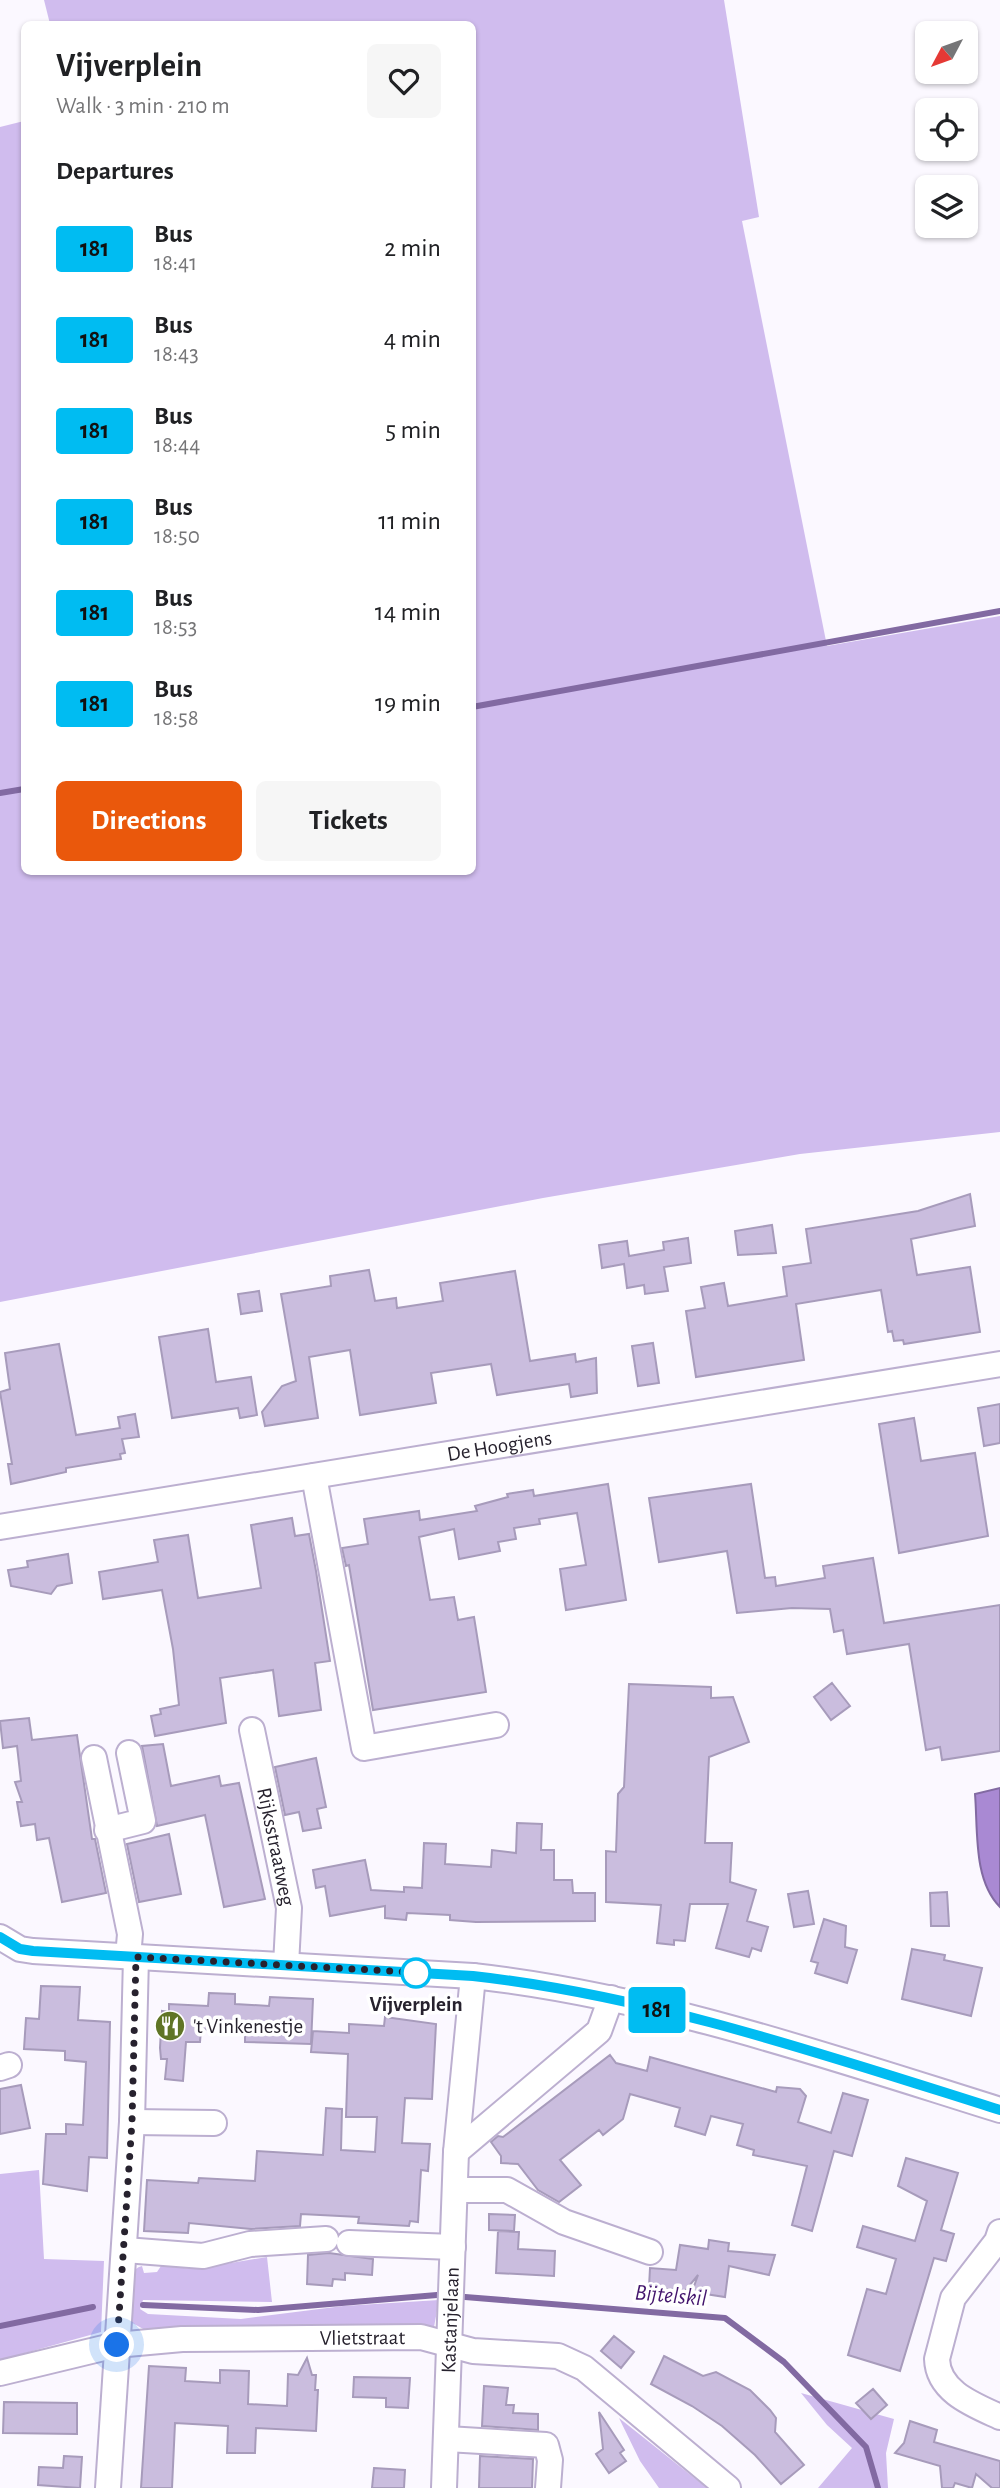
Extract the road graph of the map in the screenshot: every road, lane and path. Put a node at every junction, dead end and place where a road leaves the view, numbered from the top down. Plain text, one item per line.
1 (1000, 1364) edge
2 (314, 1476) junction
3 (0, 1527) edge
4 (496, 1725) dead end
5 (252, 1730) dead end
6 (128, 1754) dead end
7 (94, 1758) dead end
8 (107, 1830) junction
9 (0, 1937) edge
10 (132, 1957) junction
11 (286, 1965) junction
12 (473, 1976) junction
13 (611, 1998) junction
14 (1000, 2110) edge
15 (132, 2122) junction
16 (214, 2123) dead end
17 (456, 2152) junction
18 (456, 2190) junction
19 (1000, 2232) edge
20 (453, 2246) junction
21 (125, 2250) junction
22 (650, 2252) dead end
23 (450, 2344) junction
24 (117, 2345) junction
25 (0, 2372) edge
26 (1000, 2417) edge
27 (447, 2439) junction
28 (108, 2488) edge
29 (444, 2488) edge
30 (548, 2488) edge
31 (728, 2488) edge

1 - 2 street, De Hoogjens
2 - 3 street, De Hoogjens
2 - 4 street
5 - 11 street, Rijksstraatweg
6 - 8 street
7 - 8 street
8 - 10 street
9 - 10 street
10 - 11 street
10 - 15 street
11 - 12 street
12 - 13 street
12 - 17 street
13 - 14 street
13 - 17 street
15 - 16 street
15 - 21 street
17 - 18 street, Kastanjelaan
18 - 20 street, Kastanjelaan
18 - 22 street
19 - 26 street
20 - 21 street
20 - 23 street, Kastanjelaan
21 - 24 street
23 - 24 street, Vlietstraat
23 - 27 street, Kastanjelaan
23 - 31 street, Vlietstraat
24 - 25 street, Vlietstraat
24 - 28 street
27 - 29 street, Kastanjelaan
27 - 30 street

